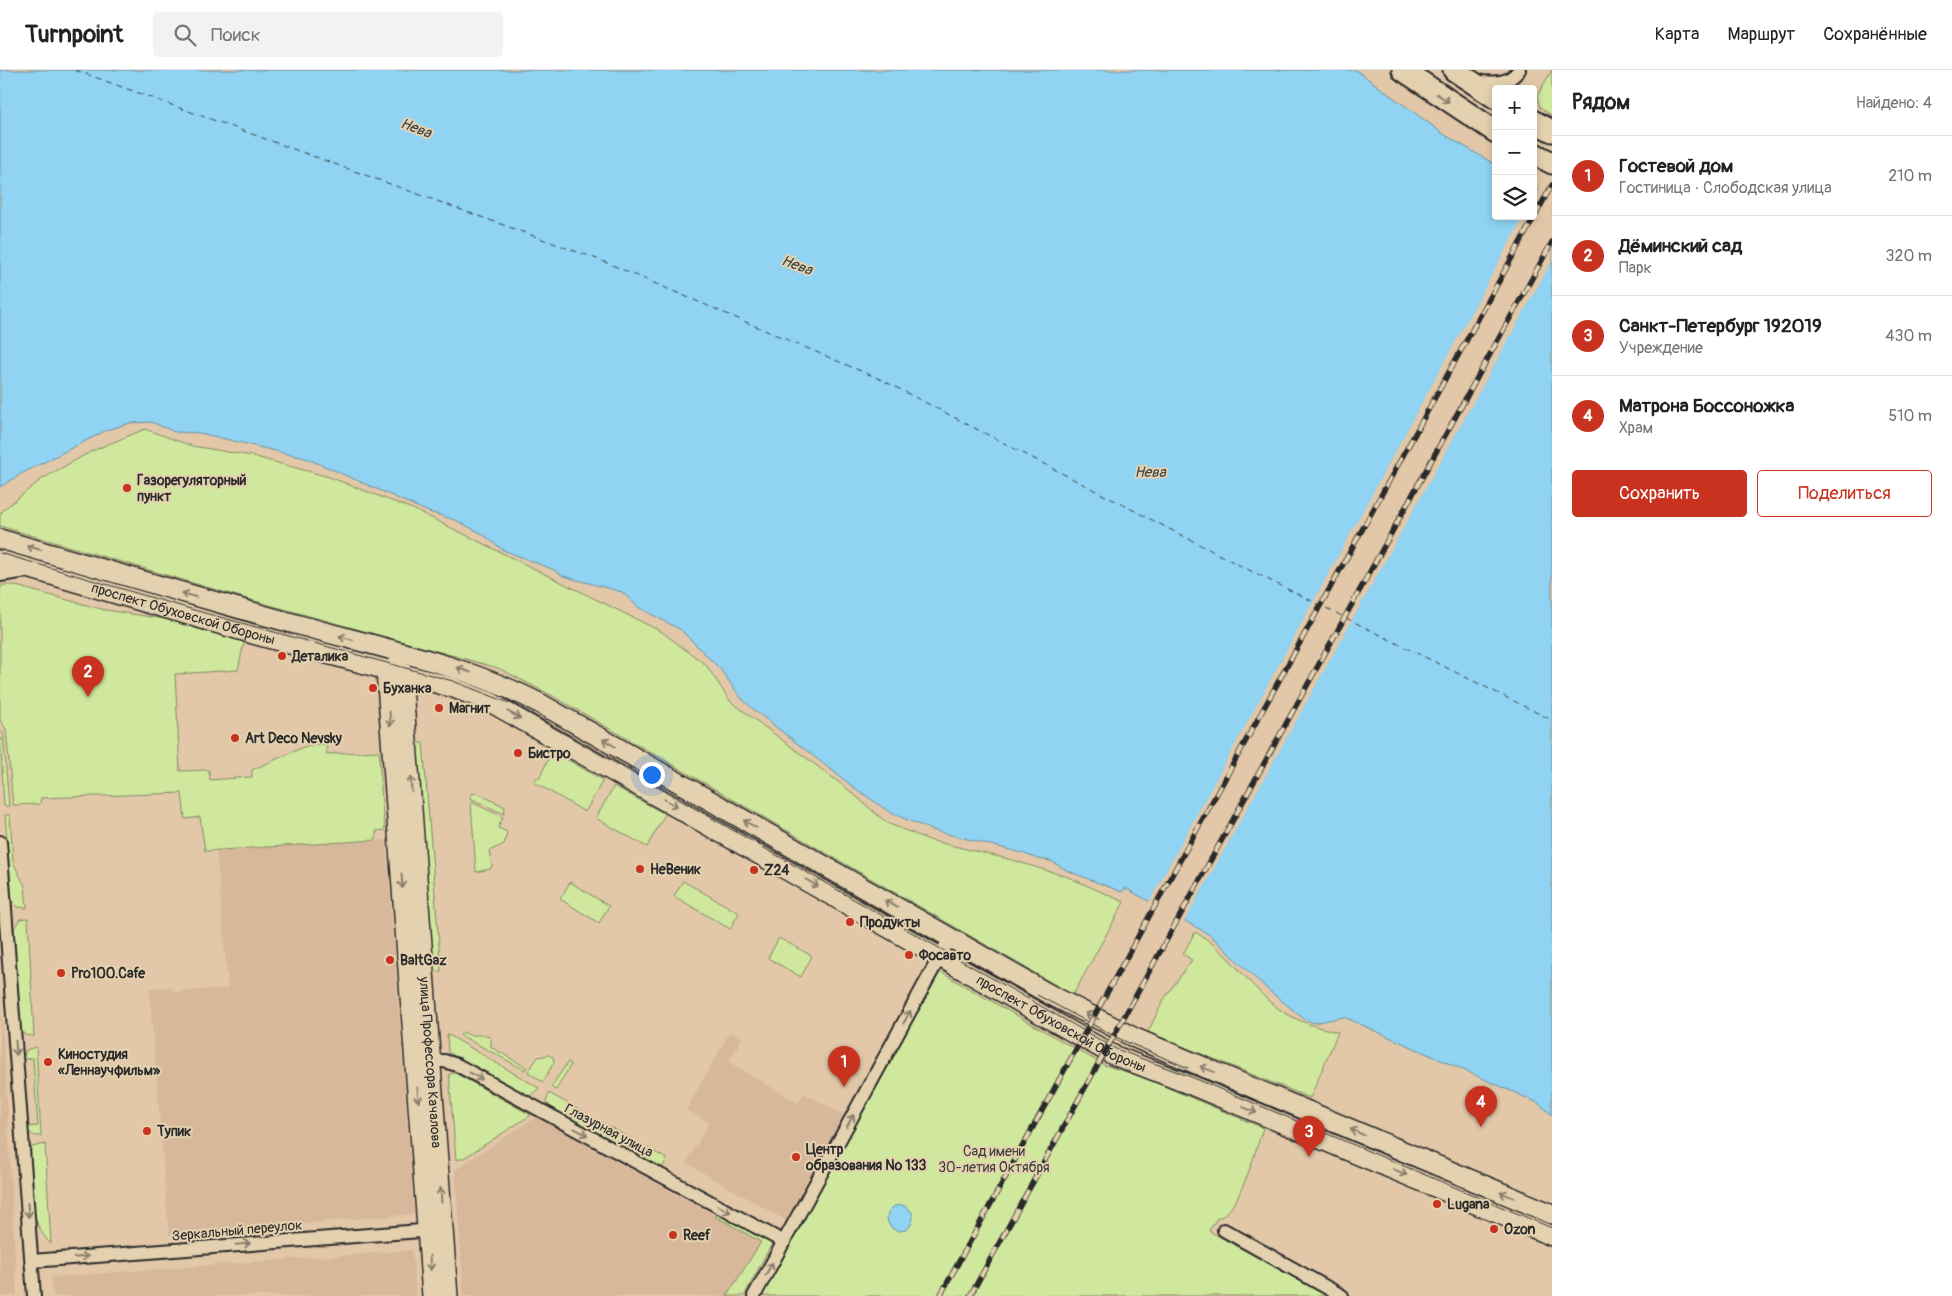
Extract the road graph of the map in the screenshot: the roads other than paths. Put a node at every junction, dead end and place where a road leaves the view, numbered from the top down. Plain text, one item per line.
1 (1403, 70) edge
2 (1454, 70) edge
3 (1518, 70) edge
4 (1471, 82) junction
5 (1492, 95) edge
6 (1537, 122) edge
7 (1493, 130) edge
8 (1552, 131) edge
9 (1537, 155) edge
10 (1552, 163) edge
11 (0, 538) edge
12 (0, 560) edge
13 (31, 569) junction
14 (0, 573) edge
15 (393, 651) junction
16 (394, 672) junction
17 (0, 842) edge
18 (950, 938) junction
19 (940, 956) junction
20 (423, 1061) junction
21 (1552, 1214) edge
22 (435, 1229) junction
23 (1224, 1230) dead end
24 (1552, 1236) edge
25 (784, 1242) junction
26 (32, 1261) junction
27 (34, 1296) edge
28 (432, 1296) edge
29 (448, 1296) edge
30 (754, 1296) edge
31 (1342, 1296) edge

1 -> 7 main road
2 - 4 main road
3 - 4 street
4 - 5 main road
6 - 8 main road
9 - 10 main road
15 -> 11 main road, проспект Обуховской Обороны
12 - 13 main road, проспект Обуховской Обороны
13 - 14 street
13 - 16 main road, проспект Обуховской Обороны
15 - 16 main road, улица Профессора Качалова
18 -> 15 main road, проспект Обуховской Обороны
16 -> 19 main road, проспект Обуховской Обороны
16 - 20 main road, улица Профессора Качалова
17 -> 26 street
18 - 19 street
21 -> 18 main road, проспект Обуховской Обороны
19 -> 24 main road, проспект Обуховской Обороны
25 -> 19 street
20 - 22 main road, улица Профессора Качалова
20 -> 25 street, Глазурная улица
26 -> 22 street, Зеркальный переулок
22 -> 28 main road, улица Профессора Качалова
22 - 29 main road, улица Профессора Качалова
23 - 31 street
30 -> 25 street
26 - 27 street

